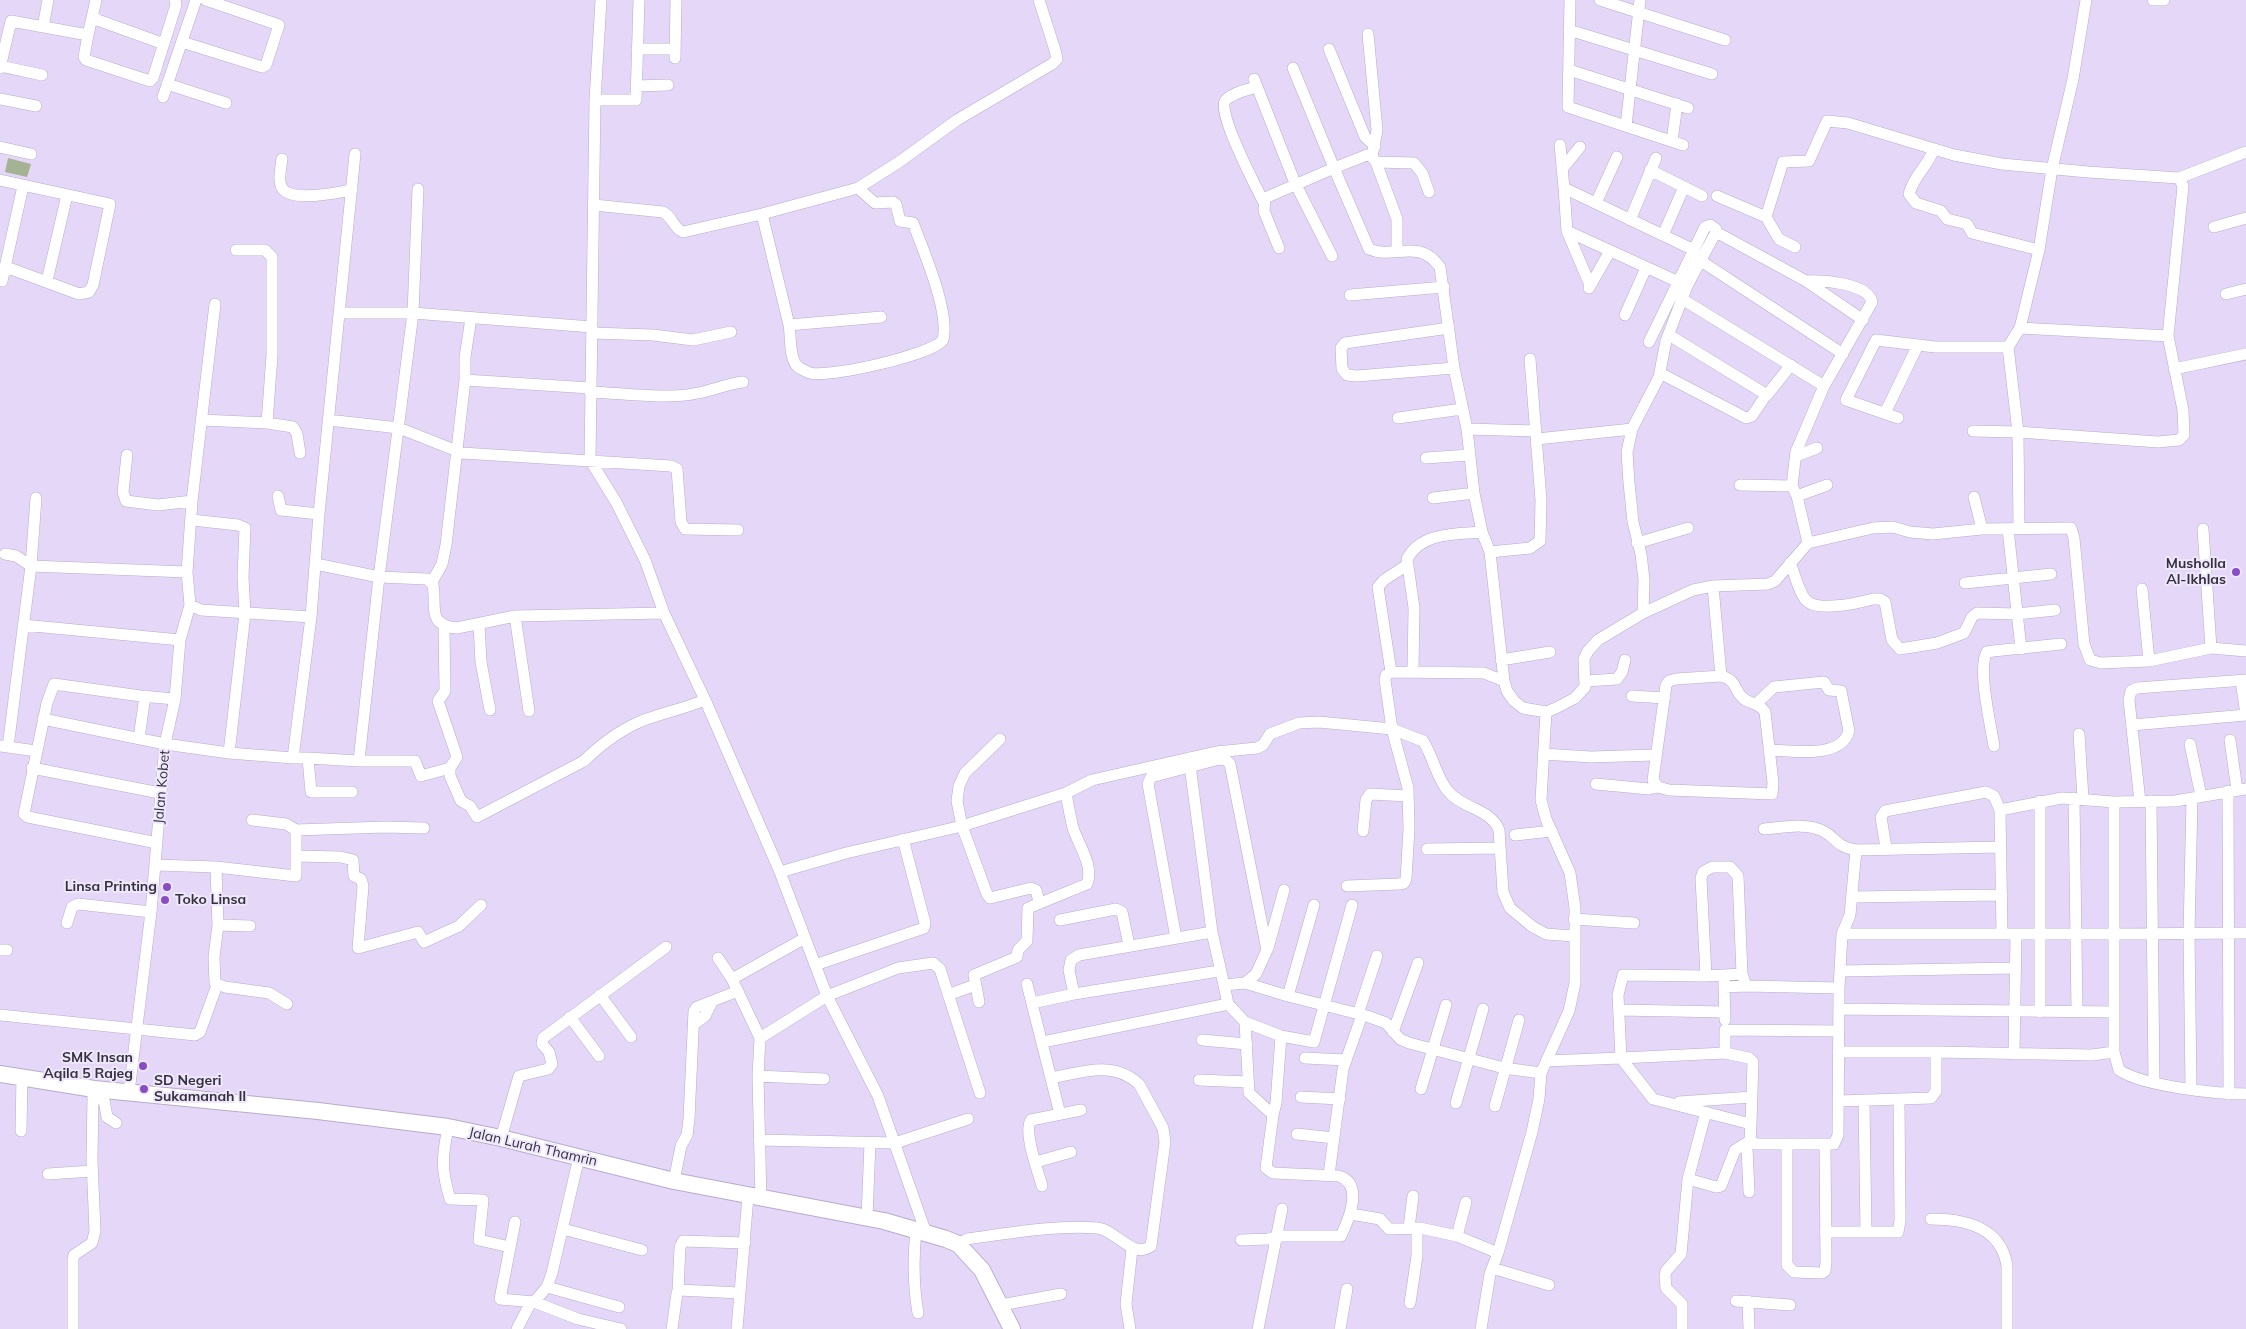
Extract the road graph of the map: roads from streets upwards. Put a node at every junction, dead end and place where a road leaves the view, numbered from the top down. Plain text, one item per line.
1 (48, 0) edge
2 (96, 0) edge
3 (175, 0) edge
4 (196, 0) edge
5 (206, 0) edge
6 (601, 0) edge
7 (639, 0) edge
8 (676, 0) edge
9 (1039, 0) edge
10 (1570, 0) edge
11 (1600, 0) edge
12 (2086, 0) edge
13 (2153, 0) edge
14 (2164, 0) edge
15 (1640, 6) edge
16 (92, 18) junction
17 (6, 20) edge
18 (44, 27) junction
19 (1570, 30) junction
20 (1368, 34) dead end
21 (88, 35) junction
22 (1725, 40) dead end
23 (182, 42) junction
24 (164, 44) junction
25 (1329, 48) dead end
26 (638, 49) junction
27 (1635, 50) junction
28 (0, 67) edge
29 (1293, 68) dead end
30 (1569, 70) junction
31 (1712, 74) dead end
32 (42, 75) dead end
33 (167, 84) junction
34 (668, 85) dead end
35 (636, 86) junction
36 (1630, 89) junction
37 (163, 98) dead end
38 (0, 99) edge
39 (595, 100) junction
40 (226, 103) dead end
41 (36, 106) dead end
42 (1626, 126) junction
43 (1672, 141) junction
44 (1560, 145) dead end
45 (1684, 145) dead end
46 (0, 147) edge
47 (1580, 147) dead end
48 (1934, 149) junction
49 (2246, 152) edge
50 (31, 154) dead end
51 (356, 154) dead end
52 (1374, 155) junction
53 (282, 158) dead end
54 (1617, 158) dead end
55 (1656, 158) dead end
56 (1334, 168) junction
57 (1562, 169) junction
58 (2052, 169) junction
59 (1650, 170) junction
60 (2179, 178) junction
61 (0, 180) edge
62 (1295, 184) junction
63 (23, 186) junction
64 (1684, 187) junction
65 (858, 188) junction
66 (1564, 188) junction
67 (418, 189) dead end
68 (352, 190) junction
69 (1429, 192) dead end
70 (67, 195) junction
71 (1702, 196) dead end
72 (1717, 196) dead end
73 (1263, 201) junction
74 (1596, 204) junction
75 (594, 205) junction
76 (762, 214) junction
77 (1766, 217) junction
78 (2246, 218) edge
79 (1630, 220) junction
80 (2214, 227) dead end
81 (1567, 231) junction
82 (1716, 232) junction
83 (1663, 235) junction
84 (1795, 247) dead end
85 (1279, 248) dead end
86 (236, 250) dead end
87 (1397, 250) junction
88 (1694, 250) junction
89 (2039, 250) junction
90 (1610, 251) junction
91 (1332, 256) dead end
92 (1701, 261) junction
93 (6, 267) junction
94 (1646, 268) junction
95 (2, 280) dead end
96 (47, 281) junction
97 (1806, 281) junction
98 (1683, 284) junction
99 (1444, 287) junction
100 (2246, 288) edge
101 (2226, 294) dead end
102 (1350, 295) dead end
103 (1682, 299) junction
104 (215, 304) dead end
105 (339, 313) junction
106 (413, 313) junction
107 (1625, 315) dead end
108 (881, 317) dead end
109 (471, 318) junction
110 (1863, 320) junction
111 (789, 325) junction
112 (1449, 328) junction
113 (2020, 328) junction
114 (592, 330) junction
115 (731, 332) dead end
116 (1669, 335) junction
117 (2168, 336) junction
118 (1649, 342) dead end
119 (1918, 345) junction
120 (2008, 347) junction
121 (1843, 354) junction
122 (2246, 354) edge
123 (1530, 359) dead end
124 (1791, 364) junction
125 (1454, 368) junction
126 (2174, 369) junction
127 (1660, 373) junction
128 (465, 380) junction
129 (742, 382) dead end
130 (1824, 386) junction
131 (590, 390) junction
132 (1766, 395) junction
133 (1462, 409) junction
134 (1885, 414) junction
135 (1398, 418) dead end
136 (1898, 418) dead end
137 (202, 420) junction
138 (328, 420) junction
139 (267, 423) junction
140 (399, 428) junction
141 (1466, 429) junction
142 (1632, 429) junction
143 (1973, 431) dead end
144 (2018, 432) junction
145 (1536, 435) junction
146 (1817, 448) dead end
147 (456, 452) junction
148 (300, 453) dead end
149 (126, 455) dead end
150 (1469, 455) junction
151 (1796, 456) junction
152 (1426, 458) dead end
153 (590, 460) junction
154 (1740, 485) dead end
155 (1827, 485) dead end
156 (1794, 491) junction
157 (1474, 493) junction
158 (278, 496) dead end
159 (1974, 497) dead end
160 (36, 498) dead end
161 (1433, 498) dead end
162 (192, 502) junction
163 (319, 514) junction
164 (192, 520) junction
165 (1688, 528) dead end
166 (1982, 529) junction
167 (2014, 529) junction
168 (2203, 529) dead end
169 (738, 530) dead end
170 (1482, 532) junction
171 (1637, 543) junction
172 (1808, 543) junction
173 (1490, 552) junction
174 (6, 554) dead end
175 (1790, 563) junction
176 (316, 564) junction
177 (1407, 565) junction
178 (31, 566) junction
179 (187, 572) junction
180 (2051, 574) dead end
181 (379, 577) junction
182 (2012, 577) junction
183 (432, 582) junction
184 (1965, 583) dead end
185 (1713, 586) junction
186 (2142, 589) dead end
187 (190, 605) junction
188 (2055, 610) dead end
189 (1643, 613) junction
190 (245, 614) junction
191 (664, 614) junction
192 (2017, 614) junction
193 (515, 616) junction
194 (311, 617) junction
195 (479, 624) junction
196 (23, 625) junction
197 (444, 626) junction
198 (180, 640) junction
199 (2061, 644) dead end
200 (2211, 648) junction
201 (2021, 649) junction
202 (2246, 651) edge
203 (1550, 652) dead end
204 (1502, 660) junction
205 (1625, 660) dead end
206 (2149, 661) junction
207 (1413, 671) junction
208 (1391, 672) junction
209 (1721, 676) junction
210 (1504, 681) junction
211 (1586, 681) junction
212 (2243, 681) edge
213 (145, 696) junction
214 (1632, 696) dead end
215 (1665, 698) junction
216 (175, 699) junction
217 (705, 700) junction
218 (1756, 704) junction
219 (490, 710) dead end
220 (2246, 710) edge
221 (529, 711) dead end
222 (1546, 712) junction
223 (43, 719) junction
224 (2132, 724) junction
225 (1392, 729) junction
226 (2078, 734) dead end
227 (139, 738) junction
228 (1000, 739) dead end
229 (2230, 740) dead end
230 (165, 744) junction
231 (2190, 744) dead end
232 (4, 746) edge
233 (1994, 746) dead end
234 (1769, 750) junction
235 (36, 752) junction
236 (229, 753) junction
237 (1543, 754) junction
238 (1655, 755) junction
239 (293, 758) junction
240 (308, 758) junction
241 (359, 761) junction
242 (1190, 763) junction
243 (32, 768) junction
244 (450, 768) junction
245 (1596, 784) dead end
246 (1658, 787) junction
247 (2237, 790) edge
248 (352, 792) dead end
249 (160, 793) junction
250 (1066, 793) junction
251 (1408, 796) junction
252 (2078, 798) junction
253 (2196, 798) junction
254 (2040, 801) junction
255 (2146, 801) junction
256 (2114, 802) junction
257 (2000, 810) junction
258 (252, 820) dead end
259 (962, 826) junction
260 (424, 828) dead end
261 (1764, 829) dead end
262 (296, 830) junction
263 (1363, 831) dead end
264 (1552, 831) junction
265 (1515, 835) dead end
266 (903, 839) junction
267 (157, 843) junction
268 (2000, 847) junction
269 (1500, 848) junction
270 (1886, 848) junction
271 (1427, 849) dead end
272 (1856, 850) junction
273 (296, 856) junction
274 (156, 865) junction
275 (216, 867) junction
276 (780, 872) junction
277 (1347, 886) dead end
278 (1284, 890) dead end
279 (2002, 896) junction
280 (1852, 897) junction
281 (1039, 902) junction
282 (481, 905) dead end
283 (1314, 905) dead end
284 (1352, 906) dead end
285 (151, 912) junction
286 (1574, 919) junction
287 (1060, 920) dead end
288 (67, 923) dead end
289 (1634, 923) dead end
290 (218, 925) junction
291 (250, 926) dead end
292 (1212, 932) junction
293 (2228, 932) junction
294 (2189, 933) junction
295 (2246, 933) edge
296 (1842, 934) junction
297 (2002, 934) junction
298 (2040, 934) junction
299 (2114, 934) junction
300 (2152, 934) junction
301 (2016, 935) junction
302 (2077, 935) junction
303 (1574, 936) junction
304 (805, 938) junction
305 (1176, 938) junction
306 (1129, 945) junction
307 (666, 947) dead end
308 (1268, 950) junction
309 (1377, 956) dead end
310 (718, 958) dead end
311 (1418, 963) dead end
312 (815, 965) junction
313 (2015, 968) junction
314 (1219, 971) junction
315 (1840, 971) junction
316 (1706, 976) junction
317 (732, 979) junction
318 (1744, 980) junction
319 (1724, 981) junction
320 (1245, 983) junction
321 (1027, 984) dead end
322 (1224, 984) junction
323 (217, 985) junction
324 (975, 985) junction
325 (1839, 988) junction
326 (738, 991) junction
327 (1074, 994) junction
328 (600, 995) junction
329 (948, 995) junction
330 (827, 996) junction
331 (1288, 996) junction
332 (979, 1002) dead end
333 (287, 1004) dead end
334 (1032, 1004) junction
335 (1228, 1004) junction
336 (1446, 1005) dead end
337 (1325, 1006) junction
338 (1483, 1009) dead end
339 (1839, 1009) junction
340 (1619, 1010) junction
341 (1725, 1012) junction
342 (2014, 1012) junction
343 (2040, 1012) junction
344 (2077, 1012) junction
345 (2114, 1012) junction
346 (1360, 1014) junction
347 (0, 1016) edge
348 (570, 1017) junction
349 (1519, 1020) dead end
350 (1244, 1022) junction
351 (138, 1028) junction
352 (1725, 1030) junction
353 (1839, 1031) junction
354 (1393, 1032) junction
355 (1280, 1036) junction
356 (631, 1037) dead end
357 (760, 1038) junction
358 (1202, 1040) dead end
359 (1043, 1042) junction
360 (1247, 1044) junction
361 (1433, 1049) junction
362 (1838, 1052) junction
363 (1936, 1052) junction
364 (2114, 1052) junction
365 (1725, 1053) junction
366 (2014, 1054) junction
367 (599, 1056) dead end
368 (1305, 1058) dead end
369 (1469, 1058) junction
370 (1621, 1058) junction
371 (1345, 1060) junction
372 (1546, 1061) junction
373 (1504, 1068) junction
374 (0, 1074) edge
375 (1541, 1074) junction
376 (22, 1076) junction
377 (758, 1076) junction
378 (1051, 1078) junction
379 (824, 1079) dead end
380 (1198, 1080) dead end
381 (1248, 1082) junction
382 (2154, 1082) junction
383 (2191, 1088) junction
384 (1421, 1089) dead end
385 (93, 1092) junction
386 (129, 1092) junction
387 (980, 1092) dead end
388 (2229, 1094) junction
389 (2246, 1094) edge
390 (1301, 1096) dead end
391 (1752, 1097) junction
392 (1340, 1099) junction
393 (1899, 1100) junction
394 (1839, 1101) junction
395 (1864, 1101) junction
396 (1456, 1103) dead end
397 (1671, 1103) junction
398 (1495, 1106) dead end
399 (1081, 1110) dead end
400 (1706, 1112) junction
401 (1060, 1114) junction
402 (1273, 1115) junction
403 (968, 1119) dead end
404 (116, 1123) dead end
405 (1751, 1124) junction
406 (448, 1127) junction
407 (20, 1131) dead end
408 (1297, 1134) dead end
409 (501, 1138) junction
410 (1334, 1138) junction
411 (759, 1140) junction
412 (870, 1143) junction
413 (895, 1143) junction
414 (1747, 1143) junction
415 (1786, 1144) junction
416 (1825, 1145) junction
417 (1071, 1152) dead end
418 (579, 1157) junction
419 (1036, 1162) junction
420 (92, 1171) junction
421 (48, 1174) dead end
422 (1329, 1175) junction
423 (1688, 1180) junction
424 (674, 1181) junction
425 (1042, 1186) dead end
426 (1748, 1192) dead end
427 (1413, 1196) dead end
428 (755, 1198) junction
429 (1466, 1202) dead end
430 (1282, 1209) dead end
431 (1351, 1214) junction
432 (867, 1218) junction
433 (1931, 1220) dead end
434 (515, 1222) dead end
435 (1413, 1228) junction
436 (563, 1229) junction
437 (921, 1232) junction
438 (1825, 1232) junction
439 (1866, 1232) junction
440 (1278, 1236) junction
441 (1458, 1236) junction
442 (1241, 1240) dead end
443 (744, 1243) junction
444 (958, 1244) junction
445 (510, 1247) junction
446 (1132, 1249) junction
447 (642, 1250) dead end
448 (1498, 1253) junction
449 (1492, 1268) junction
450 (1549, 1285) dead end
451 (547, 1287) junction
452 (1347, 1289) dead end
453 (678, 1291) junction
454 (740, 1294) junction
455 (1061, 1294) dead end
456 (532, 1302) junction
457 (1410, 1303) dead end
458 (1790, 1304) dead end
459 (1001, 1305) junction
460 (619, 1307) dead end
461 (918, 1313) dead end
462 (73, 1329) edge
463 (517, 1329) edge
464 (622, 1329) edge
465 (672, 1329) edge
466 (737, 1329) edge
467 (1012, 1329) edge
468 (1130, 1329) edge
469 (1258, 1329) edge
470 (1340, 1329) edge
471 (1481, 1329) edge
472 (1682, 1329) edge
473 (1749, 1329) edge
474 (2006, 1329) edge

1 - 18 street
2 - 16 street
3 - 24 street
4 - 23 street
5 - 23 street
6 - 39 street
7 - 26 street
8 - 26 street
9 - 65 street
10 - 19 street
11 - 15 street
12 - 58 street
13 - 14 street
15 - 22 street
15 - 27 street
16 - 21 street
16 - 24 street
17 - 18 street
17 - 28 street
18 - 21 street
19 - 27 street
19 - 30 street
20 - 52 street
21 - 24 street
23 - 33 street
25 - 52 street
26 - 35 street
27 - 31 street
27 - 36 street
28 - 32 street
29 - 56 street
30 - 36 street
30 - 42 street
33 - 37 street
33 - 40 street
34 - 35 street
35 - 39 street
36 - 42 street
36 - 43 street
38 - 41 street
39 - 75 street
42 - 43 street
43 - 45 street
44 - 57 street
46 - 50 street
47 - 57 street
48 - 58 street
48 - 77 street
48 - 89 street
49 - 60 street
51 - 68 street
52 - 56 street
52 - 69 street
52 - 87 street
53 - 68 street
54 - 74 street
55 - 59 street
56 - 62 street
56 - 87 street
57 - 66 street
58 - 60 street
58 - 89 street
59 - 64 street
59 - 79 street
60 - 117 street
61 - 63 street
62 - 73 street
62 - 73 street
62 - 91 street
63 - 70 street
63 - 93 street
64 - 71 street
64 - 83 street
65 - 76 street
65 - 111 street
66 - 74 street
66 - 81 street
67 - 106 street
68 - 105 street
70 - 96 street
70 - 96 street
72 - 77 street
73 - 85 street
74 - 79 street
75 - 76 street
75 - 114 street
76 - 111 street
77 - 84 street
78 - 80 street
79 - 83 street
81 - 90 street
81 - 90 street
82 - 88 street
82 - 92 street
82 - 97 street
83 - 88 street
86 - 139 street
87 - 99 street
88 - 98 street
89 - 113 street
90 - 94 street
92 - 98 street
92 - 121 street
93 - 95 street
93 - 96 street
94 - 98 street
94 - 107 street
97 - 110 street
97 - 110 street
98 - 103 street
98 - 118 street
99 - 102 street
99 - 112 street
100 - 101 street
103 - 116 street
103 - 124 street
104 - 137 street
105 - 106 street
105 - 138 street
106 - 109 street
106 - 140 street
108 - 111 street
109 - 114 street
109 - 128 street
110 - 121 street
112 - 125 street
112 - 125 street
113 - 117 street
113 - 120 street
114 - 115 street
114 - 131 street
116 - 127 street
116 - 132 street
117 - 126 street
119 - 120 street
119 - 134 street
119 - 134 street
120 - 144 street
121 - 130 street
122 - 126 street
123 - 145 street
124 - 130 street
124 - 132 street
125 - 133 street
126 - 144 street
127 - 132 street
127 - 142 street
128 - 131 street
128 - 147 street
129 - 131 street
130 - 151 street
131 - 153 street
133 - 135 street
133 - 141 street
134 - 136 street
137 - 139 street
137 - 162 street
138 - 140 street
138 - 163 street
139 - 148 street
140 - 147 street
140 - 181 street
141 - 145 street
141 - 150 street
142 - 145 street
142 - 171 street
143 - 144 street
144 - 167 street
145 - 173 street
146 - 151 street
147 - 153 street
147 - 183 street
149 - 162 street
150 - 152 street
150 - 157 street
151 - 156 street
153 - 169 street
153 - 191 street
154 - 156 street
155 - 156 street
156 - 172 street
157 - 161 street
157 - 170 street
158 - 163 street
159 - 166 street
160 - 178 street
162 - 164 street
163 - 176 street
164 - 179 street
164 - 190 street
165 - 171 street
166 - 167 street
166 - 172 street
167 - 182 street
167 - 206 street
168 - 200 street
170 - 173 street
170 - 177 street
171 - 189 street
172 - 175 street
173 - 204 street
174 - 178 street
175 - 185 street
175 - 192 street
176 - 181 street
176 - 194 street
177 - 207 street
177 - 208 street
178 - 179 street
178 - 196 street
179 - 187 street
180 - 182 street
181 - 183 street
181 - 241 street
182 - 184 street
182 - 192 street
183 - 197 street
185 - 189 street
185 - 209 street
186 - 206 street
187 - 190 street
187 - 198 street, Jalan Kobet
188 - 192 street
189 - 211 street
190 - 194 street
190 - 236 street
191 - 193 street
191 - 217 street
192 - 201 street
193 - 195 street
193 - 221 street
194 - 239 street
195 - 197 street
195 - 219 street
196 - 198 street
196 - 232 street
197 - 244 street
198 - 216 street, Jalan Kobet
199 - 201 street
200 - 202 street
200 - 206 street
201 - 233 street
203 - 204 street
204 - 210 street
205 - 211 street
207 - 208 street
207 - 210 street
208 - 225 street
209 - 215 street
209 - 218 street
210 - 222 street
211 - 222 street
212 - 220 street
212 - 224 street
213 - 216 street
213 - 223 street
213 - 227 street
214 - 215 street
215 - 238 street
216 - 230 street, Jalan Kobet
217 - 244 street
217 - 276 street
218 - 234 street
218 - 234 street
220 - 224 street
222 - 237 street
223 - 227 street
223 - 235 street
224 - 255 street
225 - 242 street
225 - 251 street
225 - 269 street
226 - 252 street
227 - 230 street
228 - 259 street
229 - 247 street
230 - 236 street
230 - 249 street, Jalan Kobet
231 - 253 street
232 - 235 street
234 - 246 street
235 - 243 street
236 - 239 street
237 - 238 street
237 - 264 street
238 - 246 street
239 - 240 street
240 - 241 street
240 - 248 street
241 - 244 street
242 - 250 street
242 - 292 street
242 - 305 street
242 - 308 street
243 - 249 street
243 - 267 street
245 - 246 street
247 - 253 street
247 - 293 street
249 - 267 street, Jalan Kobet
250 - 259 street
250 - 281 street
251 - 263 street
251 - 277 street
252 - 254 street
252 - 256 street
252 - 302 street
253 - 255 street
253 - 294 street
254 - 257 street
254 - 298 street
255 - 256 street
255 - 300 street
256 - 299 street
257 - 268 street
257 - 270 street
258 - 262 street
259 - 266 street
259 - 281 street
260 - 262 street
261 - 272 street
262 - 273 street
264 - 265 street
264 - 286 street
266 - 276 street
266 - 312 street
267 - 274 street, Jalan Kobet
268 - 270 street
268 - 279 street
269 - 271 street
269 - 303 street
270 - 272 street
272 - 280 street
273 - 275 street
273 - 282 street
274 - 275 street
274 - 285 street, Jalan Kobet
275 - 290 street
276 - 304 street
278 - 308 street
279 - 280 street
279 - 297 street
280 - 296 street
281 - 324 street
283 - 331 street
284 - 337 street
285 - 288 street
285 - 351 street, Jalan Kobet
286 - 289 street
286 - 303 street
287 - 306 street
290 - 291 street
290 - 323 street
292 - 305 street
292 - 314 street
293 - 294 street
293 - 295 street
293 - 388 street
294 - 300 street
294 - 383 street
296 - 297 street
296 - 315 street
297 - 301 street
298 - 301 street
298 - 302 street
298 - 343 street
299 - 300 street
299 - 302 street
299 - 345 street
300 - 382 street
301 - 313 street
302 - 344 street
303 - 372 street
304 - 312 street
304 - 317 street
305 - 306 street
306 - 327 street
307 - 328 street
308 - 320 street
309 - 346 street
310 - 317 street
311 - 354 street
312 - 330 street
313 - 315 street
313 - 342 street
314 - 322 street
314 - 327 street
315 - 325 street
316 - 318 street
316 - 319 street
316 - 340 street
317 - 326 street
318 - 319 street
318 - 325 street
319 - 341 street
320 - 322 street
320 - 331 street
321 - 334 street
322 - 335 street
323 - 333 street
323 - 351 street
324 - 329 street
324 - 332 street
325 - 339 street
326 - 357 street
326 - 424 street
327 - 334 street
328 - 348 street
328 - 356 street
329 - 330 street
329 - 387 street
330 - 357 street
330 - 413 street
331 - 337 street
334 - 359 street
335 - 350 street
335 - 359 street
336 - 361 street
337 - 346 street
337 - 355 street
338 - 369 street
339 - 342 street
339 - 353 street
340 - 341 street
340 - 370 street
341 - 352 street
342 - 343 street
342 - 366 street
343 - 344 street
344 - 345 street
345 - 364 street
346 - 354 street
346 - 371 street
347 - 351 street
348 - 367 street
348 - 409 street
349 - 373 street
350 - 355 street
350 - 360 street
351 - 386 street, Jalan Kobet
352 - 353 street
352 - 365 street
353 - 362 street
354 - 361 street
355 - 402 street
357 - 377 street
358 - 360 street
359 - 378 street
360 - 381 street
361 - 369 street
361 - 384 street
362 - 363 street
362 - 394 street
363 - 366 street
363 - 393 street
364 - 366 street
364 - 382 street
365 - 370 street
365 - 391 street
368 - 371 street
369 - 373 street
369 - 396 street
370 - 372 street
370 - 397 street
371 - 392 street
372 - 375 street
373 - 375 street
373 - 398 street
374 - 376 street, Jalan Lurah Thamrin
375 - 448 street
376 - 385 street, Jalan Lurah Thamrin
376 - 407 street
377 - 379 street
377 - 411 street
378 - 401 street
378 - 446 street
380 - 381 street
381 - 402 street
382 - 383 street
383 - 388 street
385 - 386 street, Jalan Lurah Thamrin
385 - 404 street
385 - 420 street
386 - 406 street, Jalan Lurah Thamrin
388 - 389 street
390 - 392 street
391 - 397 street
391 - 405 street
392 - 410 street
393 - 395 street
393 - 439 street
394 - 395 street
394 - 416 street
395 - 439 street
397 - 400 street
399 - 401 street
400 - 405 street
400 - 423 street
401 - 419 street
402 - 422 street
403 - 413 street
405 - 414 street
406 - 409 street, Jalan Lurah Thamrin
406 - 445 street
408 - 410 street
409 - 418 street, Jalan Lurah Thamrin
410 - 422 street
411 - 412 street
411 - 428 street
412 - 413 street
412 - 432 street
413 - 437 street
414 - 415 street
414 - 423 street
414 - 426 street
415 - 416 street
415 - 438 street
416 - 438 street
417 - 419 street
418 - 424 street, Jalan Lurah Thamrin
418 - 436 street
419 - 425 street
420 - 421 street
420 - 462 street
422 - 431 street
423 - 472 street
424 - 428 street, Jalan Lurah Thamrin
427 - 435 street
428 - 432 street, Jalan Lurah Thamrin
428 - 443 street
429 - 441 street
430 - 440 street
431 - 435 street
431 - 440 street
432 - 437 street, Jalan Lurah Thamrin
433 - 474 street
434 - 445 street
435 - 441 street
435 - 457 street
436 - 447 street
436 - 451 street
437 - 444 street, Jalan Lurah Thamrin
437 - 461 street
438 - 439 street
440 - 442 street
440 - 469 street
441 - 448 street
443 - 453 street
443 - 454 street
444 - 446 street
444 - 459 street, Jalan Lurah Thamrin
445 - 456 street
446 - 468 street
448 - 449 street
449 - 450 street
449 - 471 street
451 - 456 street
451 - 460 street
452 - 470 street
453 - 454 street
453 - 465 street
454 - 466 street
455 - 459 street
456 - 463 street
456 - 464 street
458 - 473 street
459 - 467 street, Jalan Lurah Thamrin

